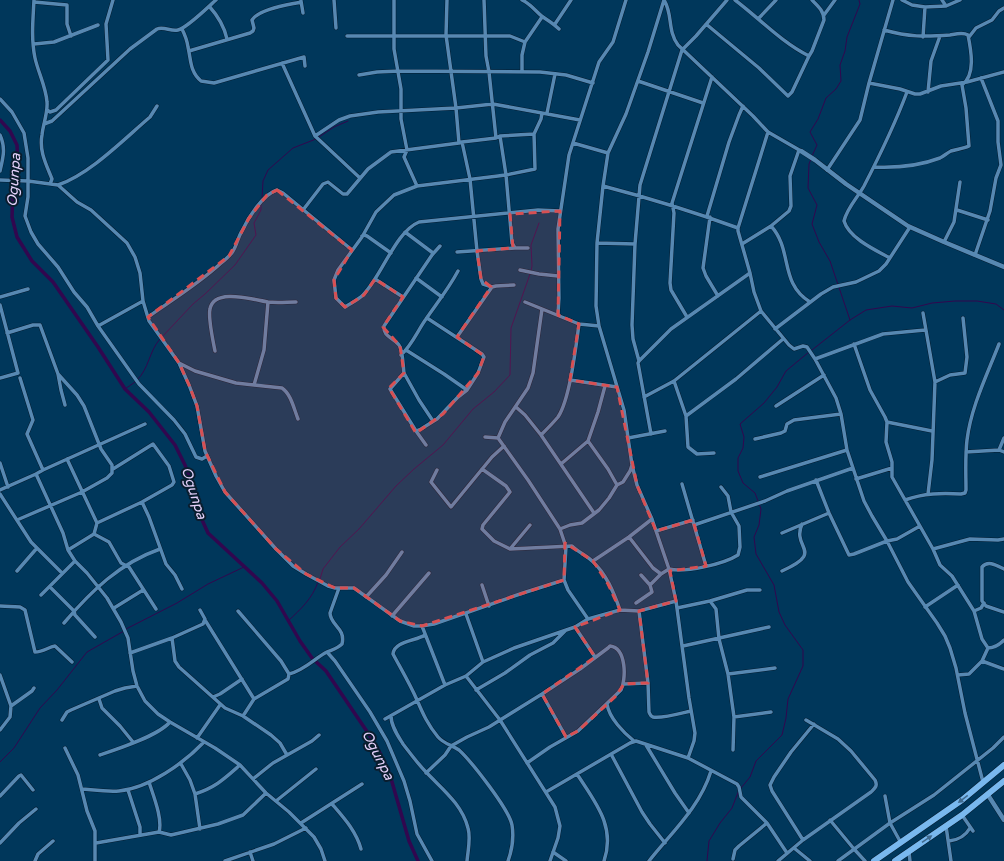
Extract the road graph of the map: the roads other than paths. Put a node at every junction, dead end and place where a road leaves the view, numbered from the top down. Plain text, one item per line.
1 (113, 0) edge
2 (216, 0) edge
3 (334, 0) edge
4 (394, 0) edge
5 (447, 0) edge
6 (484, 0) edge
7 (522, 0) edge
8 (571, 0) edge
9 (626, 0) edge
10 (664, 0) edge
11 (727, 0) edge
12 (735, 0) edge
13 (776, 0) edge
14 (812, 0) edge
15 (835, 0) edge
16 (893, 0) edge
17 (902, 0) edge
18 (942, 0) edge
19 (960, 0) edge
20 (34, 1) edge
21 (301, 1) edge
22 (209, 6) junction
23 (946, 6) junction
24 (925, 7) junction
25 (1004, 8) edge
26 (303, 13) dead end
27 (824, 15) junction
28 (542, 17) junction
29 (759, 18) junction
30 (555, 24) junction
31 (706, 24) junction
32 (98, 25) dead end
33 (336, 28) dead end
34 (182, 29) junction
35 (559, 29) dead end
36 (884, 30) junction
37 (394, 35) junction
38 (446, 35) junction
39 (71, 36) junction
40 (347, 36) dead end
41 (486, 36) junction
42 (940, 36) junction
43 (922, 37) junction
44 (969, 37) junction
45 (227, 39) junction
46 (525, 42) junction
47 (34, 44) junction
48 (682, 50) junction
49 (189, 51) junction
50 (808, 56) junction
51 (282, 63) junction
52 (305, 66) dead end
53 (399, 71) junction
54 (451, 72) junction
55 (489, 72) junction
56 (522, 72) junction
57 (1004, 72) edge
58 (556, 74) junction
59 (359, 75) dead end
60 (712, 78) junction
61 (981, 78) junction
62 (638, 81) junction
63 (967, 82) junction
64 (593, 83) junction
65 (869, 83) junction
66 (907, 92) junction
67 (928, 92) junction
68 (670, 93) junction
69 (0, 99) edge
70 (703, 103) junction
71 (493, 104) junction
72 (157, 106) dead end
73 (743, 106) junction
74 (456, 108) junction
75 (47, 110) junction
76 (401, 111) junction
77 (542, 113) junction
78 (547, 113) junction
79 (580, 120) junction
80 (44, 124) junction
81 (768, 132) junction
82 (534, 134) junction
83 (0, 135) edge
84 (315, 136) junction
85 (498, 137) junction
86 (460, 143) junction
87 (573, 143) junction
88 (407, 150) junction
89 (800, 151) junction
90 (608, 153) junction
91 (874, 167) junction
92 (827, 170) junction
93 (0, 171) edge
94 (506, 175) junction
95 (360, 178) junction
96 (470, 179) junction
97 (0, 180) edge
98 (27, 181) junction
99 (960, 182) dead end
100 (50, 184) junction
101 (58, 185) junction
102 (417, 186) junction
103 (603, 186) junction
104 (860, 193) junction
105 (638, 195) junction
106 (672, 206) junction
107 (303, 210) junction
108 (957, 210) junction
109 (560, 211) junction
110 (510, 214) junction
111 (473, 216) junction
112 (708, 217) junction
113 (988, 220) junction
114 (771, 226) junction
115 (910, 227) junction
116 (738, 228) junction
117 (405, 232) junction
118 (362, 237) junction
119 (944, 242) junction
120 (597, 243) junction
121 (635, 244) junction
122 (742, 244) junction
123 (440, 246) dead end
124 (515, 248) junction
125 (528, 248) dead end
126 (352, 250) junction
127 (476, 251) junction
128 (457, 252) dead end
129 (391, 253) junction
130 (433, 253) junction
131 (975, 255) junction
132 (890, 258) junction
133 (1004, 267) edge
134 (520, 270) dead end
135 (458, 271) dead end
136 (750, 273) junction
137 (558, 276) junction
138 (416, 278) junction
139 (375, 279) junction
140 (514, 285) dead end
141 (492, 287) junction
142 (28, 289) dead end
143 (404, 296) junction
144 (718, 296) junction
145 (0, 297) edge
146 (442, 297) junction
147 (143, 301) junction
148 (268, 302) junction
149 (296, 302) dead end
150 (525, 302) dead end
151 (810, 302) junction
152 (0, 305) edge
153 (542, 309) junction
154 (761, 311) junction
155 (923, 312) dead end
156 (558, 314) junction
157 (148, 317) junction
158 (687, 317) junction
159 (427, 318) junction
160 (963, 318) dead end
161 (579, 324) junction
162 (98, 326) junction
163 (599, 326) junction
164 (775, 329) junction
165 (925, 330) junction
166 (7, 332) junction
167 (457, 337) junction
168 (783, 339) junction
169 (854, 344) junction
170 (999, 344) dead end
171 (400, 348) junction
172 (406, 350) junction
173 (215, 351) dead end
174 (401, 355) junction
175 (814, 358) junction
176 (640, 361) junction
177 (179, 363) junction
178 (404, 373) junction
179 (58, 374) junction
180 (824, 374) junction
181 (0, 378) edge
182 (20, 378) dead end
183 (570, 380) junction
184 (674, 381) junction
185 (935, 382) junction
186 (254, 385) junction
187 (605, 386) junction
188 (617, 387) junction
189 (466, 390) junction
190 (644, 397) junction
191 (65, 405) dead end
192 (776, 406) dead end
193 (516, 407) junction
194 (841, 414) junction
195 (686, 416) junction
196 (298, 419) dead end
197 (433, 421) junction
198 (886, 422) junction
199 (145, 424) dead end
200 (416, 431) junction
201 (665, 431) dead end
202 (932, 431) junction
203 (651, 434) junction
204 (541, 435) junction
205 (485, 437) dead end
206 (498, 438) junction
207 (628, 438) junction
208 (1004, 438) edge
209 (755, 439) dead end
210 (588, 441) junction
211 (100, 445) junction
212 (426, 445) dead end
213 (504, 446) junction
214 (847, 450) junction
215 (999, 450) junction
216 (966, 452) junction
217 (1004, 452) edge
218 (714, 453) dead end
219 (207, 456) junction
220 (67, 459) junction
221 (0, 463) edge
222 (561, 464) junction
223 (632, 465) junction
224 (853, 468) junction
225 (892, 468) junction
226 (113, 469) junction
227 (482, 469) junction
228 (44, 470) junction
229 (436, 470) dead end
230 (36, 474) junction
231 (760, 477) dead end
232 (856, 479) junction
233 (816, 480) junction
234 (682, 484) dead end
235 (618, 485) junction
236 (8, 486) junction
237 (721, 487) dead end
238 (0, 490) edge
239 (82, 492) junction
240 (0, 494) edge
241 (928, 494) junction
242 (905, 500) junction
243 (142, 502) junction
244 (50, 506) junction
245 (732, 512) junction
246 (829, 512) junction
247 (594, 513) junction
248 (652, 519) junction
249 (17, 520) junction
250 (693, 520) junction
251 (97, 523) junction
252 (802, 524) junction
253 (530, 525) dead end
254 (694, 525) junction
255 (920, 526) junction
256 (560, 529) junction
257 (656, 531) junction
258 (782, 533) dead end
259 (94, 534) junction
260 (628, 537) junction
261 (1004, 539) edge
262 (887, 541) junction
263 (566, 547) junction
264 (37, 548) junction
265 (160, 549) junction
266 (510, 549) junction
267 (933, 549) junction
268 (68, 550) junction
269 (402, 552) dead end
270 (75, 561) junction
271 (593, 561) junction
272 (126, 566) junction
273 (706, 566) junction
274 (669, 569) junction
275 (1004, 569) edge
276 (17, 571) dead end
277 (782, 571) dead end
278 (62, 573) junction
279 (429, 573) dead end
280 (661, 574) junction
281 (641, 575) dead end
282 (564, 580) junction
283 (650, 585) junction
284 (958, 585) junction
285 (99, 586) junction
286 (482, 586) dead end
287 (50, 587) junction
288 (339, 588) junction
289 (182, 589) dead end
290 (143, 590) junction
291 (760, 590) dead end
292 (41, 595) dead end
293 (366, 597) junction
294 (710, 601) junction
295 (676, 602) junction
296 (636, 603) dead end
297 (984, 603) junction
298 (0, 606) edge
299 (488, 606) junction
300 (925, 607) junction
301 (114, 608) junction
302 (677, 608) junction
303 (156, 609) dead end
304 (200, 610) dead end
305 (620, 610) junction
306 (238, 611) dead end
307 (639, 611) junction
308 (974, 611) junction
309 (74, 612) junction
310 (1004, 612) edge
311 (466, 614) junction
312 (392, 616) junction
313 (588, 619) junction
314 (205, 620) junction
315 (64, 623) dead end
316 (422, 626) junction
317 (575, 627) junction
318 (769, 627) dead end
319 (567, 629) junction
320 (425, 636) junction
321 (95, 637) dead end
322 (172, 638) junction
323 (719, 639) junction
324 (1004, 640) edge
325 (683, 646) junction
326 (988, 648) junction
327 (130, 653) junction
328 (326, 653) junction
329 (595, 657) junction
330 (982, 661) junction
331 (72, 662) dead end
332 (483, 662) junction
333 (775, 668) dead end
334 (1004, 669) edge
335 (289, 674) junction
336 (728, 674) junction
337 (0, 675) edge
338 (958, 675) junction
339 (466, 676) junction
340 (242, 679) junction
341 (1, 681) edge
342 (648, 683) junction
343 (624, 684) junction
344 (444, 685) junction
345 (137, 686) junction
346 (34, 688) dead end
347 (476, 690) junction
348 (542, 694) junction
349 (213, 697) junction
350 (99, 699) junction
351 (254, 699) junction
352 (417, 700) junction
353 (607, 704) junction
354 (220, 705) junction
355 (11, 706) junction
356 (691, 711) junction
357 (771, 712) dead end
358 (243, 716) junction
359 (390, 716) junction
360 (734, 717) junction
361 (385, 719) dead end
362 (62, 720) dead end
363 (500, 720) junction
364 (806, 720) dead end
365 (170, 722) junction
366 (814, 724) junction
367 (0, 730) edge
368 (319, 735) dead end
369 (566, 737) junction
370 (1004, 737) edge
371 (197, 738) junction
372 (1001, 740) junction
373 (634, 741) junction
374 (133, 742) junction
375 (204, 742) junction
376 (1004, 744) edge
377 (646, 745) junction
378 (451, 746) junction
379 (65, 748) dead end
380 (733, 750) dead end
381 (611, 754) junction
382 (100, 755) dead end
383 (287, 755) junction
384 (688, 758) junction
385 (978, 761) junction
386 (527, 763) junction
387 (181, 764) junction
388 (240, 765) junction
389 (1004, 765) edge
390 (316, 769) dead end
391 (711, 770) junction
392 (426, 773) junction
393 (577, 774) junction
394 (253, 778) junction
395 (1004, 781) edge
396 (148, 782) junction
397 (983, 782) junction
398 (362, 784) dead end
399 (82, 789) junction
400 (33, 790) dead end
401 (128, 790) junction
402 (266, 792) junction
403 (546, 792) junction
404 (195, 794) junction
405 (988, 795) junction
406 (0, 796) edge
407 (885, 796) dead end
408 (276, 801) junction
409 (332, 804) junction
410 (36, 809) dead end
411 (1002, 812) edge
412 (689, 813) junction
413 (962, 815) junction
414 (830, 820) junction
415 (1004, 820) edge
416 (301, 823) junction
417 (766, 823) junction
418 (890, 824) junction
419 (946, 826) junction
420 (306, 828) junction
421 (200, 829) junction
422 (159, 832) junction
423 (140, 834) junction
424 (804, 840) junction
425 (53, 841) dead end
426 (96, 842) junction
427 (949, 842) junction
428 (0, 843) edge
429 (664, 843) junction
430 (901, 843) junction
431 (794, 848) junction
432 (360, 849) dead end
433 (854, 849) junction
434 (250, 852) junction
435 (553, 852) junction
436 (909, 852) junction
437 (787, 854) junction
438 (733, 860) dead end
439 (35, 861) edge
440 (95, 861) edge
441 (225, 861) edge
442 (253, 861) edge
443 (324, 861) edge
444 (432, 861) edge
445 (467, 861) edge
446 (508, 861) edge
447 (550, 861) edge
448 (566, 861) edge
449 (604, 861) edge
450 (649, 861) edge
451 (778, 861) edge
452 (810, 861) edge
453 (838, 861) edge
454 (865, 861) edge
455 (874, 861) edge
456 (895, 861) edge
457 (910, 861) edge
458 (951, 861) edge

1 - 75 street
2 - 22 street
3 - 33 street
4 - 37 street
5 - 38 street
6 - 41 street
7 - 28 street
8 - 30 street
9 - 64 street
10 - 48 street
10 - 62 street
11 - 31 street
12 - 29 street
13 - 29 street
14 - 27 street
15 - 27 street
16 - 36 street
17 - 24 street
18 - 23 street
19 - 23 street
20 - 39 street
20 - 47 street
21 - 26 street
21 - 45 street
22 - 34 street
22 - 45 street
23 - 24 street
24 - 43 street
25 - 44 street
27 - 50 street
28 - 30 street
28 - 46 street
29 - 50 street
30 - 35 street
31 - 48 street
31 - 50 street
32 - 39 street
34 - 49 street
34 - 80 street
36 - 43 street
36 - 65 street
37 - 38 street
37 - 40 street
37 - 53 street
38 - 41 street
38 - 54 street
39 - 47 street
41 - 46 street
41 - 55 street
42 - 43 street
42 - 44 street
42 - 67 street
44 - 63 street
45 - 49 street
46 - 56 street
47 - 75 street
48 - 60 street
48 - 68 street
49 - 51 street
51 - 52 street
51 - 84 street
53 - 54 street
53 - 59 street
53 - 76 street
54 - 55 street
54 - 74 street
55 - 56 street
55 - 71 street
56 - 58 street
57 - 61 street
58 - 64 street
58 - 78 street
60 - 70 street
60 - 73 street
61 - 63 street
61 - 113 street
62 - 68 street
62 - 90 street
63 - 67 street
63 - 91 street
64 - 79 street
65 - 66 street
65 - 92 street
66 - 67 street
66 - 91 street
68 - 70 street
68 - 105 street
69 - 98 street
70 - 106 street
71 - 74 street
71 - 77 street
71 - 85 street
72 - 101 street
73 - 81 street
73 - 112 street
74 - 76 street
74 - 86 street
75 - 80 street
76 - 84 street
76 - 88 street
77 - 78 street
77 - 82 street
78 - 79 street
79 - 87 street
80 - 100 street
81 - 89 street
81 - 116 street
82 - 85 street
82 - 94 street
83 - 93 street
84 - 95 street
85 - 86 street
85 - 94 street
86 - 88 street
86 - 96 street
87 - 90 street
87 - 109 street
88 - 95 street
88 - 102 street
89 - 92 street
89 - 114 street
90 - 103 street
91 - 104 street
92 - 104 street
94 - 96 street
94 - 110 street
95 - 107 street
96 - 102 street
96 - 111 street
97 - 98 street
98 - 100 street
98 - 162 street
99 - 108 street
100 - 101 street
101 - 147 street
102 - 118 street
103 - 105 street
103 - 120 street
104 - 115 street
104 - 132 street
105 - 106 street
105 - 121 street
106 - 112 street
106 - 158 street
107 - 126 street
107 - 157 street
108 - 113 street
108 - 119 street
109 - 110 street
109 - 137 street
110 - 111 street
110 - 124 street
111 - 117 street
111 - 127 street
112 - 116 street
112 - 144 street
113 - 131 street
114 - 122 street
114 - 151 street
115 - 119 street
115 - 132 street
116 - 122 street
117 - 129 street
117 - 130 street
118 - 126 street
118 - 129 street
119 - 131 street
120 - 121 street
120 - 163 street
121 - 176 street
122 - 136 street
123 - 130 street
124 - 125 street
124 - 127 street
126 - 139 street
127 - 128 street
127 - 141 street
129 - 139 street
130 - 138 street
131 - 133 street
132 - 151 street
134 - 137 street
135 - 146 street
136 - 144 street
136 - 154 street
137 - 156 street
138 - 143 street
138 - 146 street
139 - 143 street
140 - 141 street
141 - 167 street
142 - 145 street
143 - 171 street
144 - 158 street
146 - 159 street
147 - 157 street
147 - 162 street
148 - 149 street
148 - 173 street
148 - 186 street
150 - 153 street
151 - 164 street
152 - 166 street
153 - 156 street
153 - 193 street
154 - 164 street
154 - 184 street
155 - 165 street
156 - 161 street
157 - 177 street
158 - 176 street
159 - 167 street
159 - 172 street
160 - 185 street
161 - 163 street
161 - 183 street
162 - 219 street
163 - 188 street
164 - 168 street
165 - 169 street
165 - 185 street
166 - 179 street
166 - 181 street
167 - 189 street
168 - 175 street
168 - 195 street
169 - 175 street
169 - 198 street
170 - 216 street
171 - 172 street
171 - 174 street
172 - 174 street
172 - 189 street
174 - 178 street
175 - 180 street
176 - 190 street
177 - 186 street
177 - 219 street
178 - 197 street
178 - 200 street
179 - 191 street
179 - 211 street
180 - 192 street
180 - 194 street
182 - 228 street
183 - 187 street
183 - 204 street
184 - 190 street
184 - 195 street
185 - 202 street
186 - 196 street
187 - 188 street
187 - 210 street
188 - 207 street
189 - 197 street
190 - 203 street
193 - 204 street
193 - 206 street
194 - 209 street
194 - 214 street
195 - 218 street
197 - 200 street
198 - 202 street
198 - 225 street
199 - 211 street
200 - 212 street
201 - 203 street
202 - 241 street
203 - 207 street
204 - 222 street
205 - 206 street
206 - 213 street
207 - 223 street
208 - 215 street
210 - 222 street
210 - 235 street
211 - 220 street
211 - 226 street
213 - 227 street
213 - 256 street
214 - 224 street
214 - 231 street
215 - 216 street
215 - 217 street
216 - 241 street
219 - 288 street
220 - 228 street
220 - 239 street
221 - 236 street
222 - 247 street
223 - 235 street
223 - 248 street
224 - 232 street
224 - 233 street
225 - 232 street
225 - 242 street
226 - 239 street
226 - 243 street
227 - 229 street
227 - 266 street
228 - 230 street
230 - 236 street
230 - 244 street
232 - 262 street
233 - 245 street
233 - 246 street
234 - 250 street
235 - 247 street
236 - 238 street
237 - 245 street
239 - 244 street
239 - 251 street
240 - 249 street
241 - 242 street
242 - 255 street
243 - 251 street
243 - 265 street
244 - 249 street
244 - 268 street
245 - 254 street
245 - 273 street
246 - 252 street
246 - 262 street
247 - 256 street
248 - 257 street
248 - 260 street
249 - 264 street
250 - 254 street
250 - 257 street
251 - 259 street
252 - 258 street
252 - 277 street
253 - 266 street
254 - 273 street
255 - 262 street
255 - 267 street
256 - 263 street
257 - 274 street
259 - 268 street
259 - 272 street
260 - 271 street
260 - 280 street
261 - 267 street
262 - 300 street
263 - 266 street
263 - 271 street
263 - 282 street
264 - 276 street
264 - 278 street
265 - 272 street
265 - 289 street
267 - 284 street
268 - 270 street
269 - 293 street
270 - 278 street
270 - 285 street
271 - 305 street
272 - 285 street
272 - 290 street
273 - 274 street
274 - 280 street
274 - 295 street
275 - 297 street
278 - 287 street
279 - 312 street
280 - 283 street
281 - 283 street
282 - 299 street
282 - 313 street
283 - 296 street
284 - 300 street
284 - 308 street
285 - 301 street
285 - 309 street
286 - 299 street
287 - 292 street
287 - 309 street
288 - 293 street
288 - 328 street
290 - 301 street
290 - 303 street
291 - 294 street
293 - 312 street
294 - 302 street
294 - 323 street
295 - 302 street
295 - 307 street
297 - 308 street
297 - 310 street
298 - 331 street
299 - 311 street
300 - 338 street
301 - 327 street
302 - 325 street
304 - 314 street
305 - 307 street
305 - 313 street
306 - 335 street
307 - 342 street
308 - 326 street
309 - 315 street
309 - 321 street
311 - 316 street
311 - 332 street
312 - 316 street
313 - 317 street
314 - 322 street
314 - 340 street
316 - 320 street
317 - 319 street
317 - 329 street
318 - 323 street
319 - 332 street
319 - 347 street
320 - 344 street
320 - 352 street
322 - 327 street
322 - 349 street
323 - 325 street
323 - 336 street
324 - 326 street
325 - 356 street
326 - 330 street
327 - 345 street
328 - 335 street
328 - 444 street
329 - 343 street
329 - 348 street
330 - 334 street
330 - 338 street
332 - 339 street
333 - 336 street
335 - 351 street
336 - 360 street
337 - 341 street
338 - 385 street
339 - 344 street
339 - 347 street
340 - 349 street
340 - 351 street
341 - 355 street
342 - 343 street
342 - 356 street
343 - 353 street
344 - 352 street
345 - 350 street
345 - 365 street
346 - 355 street
347 - 363 street
348 - 363 street
348 - 369 street
349 - 354 street
350 - 362 street
350 - 374 street
351 - 358 street
352 - 359 street
352 - 378 street
353 - 369 street
353 - 373 street
354 - 358 street
354 - 371 street
355 - 367 street
356 - 384 street
357 - 360 street
358 - 383 street
359 - 361 street
359 - 392 street
360 - 380 street
363 - 378 street
363 - 386 street
364 - 366 street
365 - 371 street
365 - 374 street
366 - 414 street
366 - 424 street
368 - 383 street
369 - 386 street
370 - 372 street
371 - 375 street
372 - 376 street
372 - 385 street
373 - 377 street
373 - 381 street
374 - 382 street
375 - 387 street
375 - 388 street
377 - 384 street
377 - 412 street
378 - 392 street
378 - 446 street
379 - 399 street
381 - 393 street
381 - 429 street
383 - 394 street
384 - 391 street
385 - 397 street
385 - 418 street
386 - 403 street
387 - 396 street
387 - 404 street
388 - 394 street
388 - 404 street
389 - 397 highway
390 - 408 street
391 - 412 street
391 - 417 street
392 - 445 street
393 - 403 street
393 - 449 street
394 - 402 street
395 - 405 highway
396 - 401 street
396 - 422 street
397 -> 430 highway
398 - 409 street
399 - 401 street
399 - 426 street
400 - 406 street
401 - 423 street
402 - 408 street
402 - 421 street
403 - 435 street
404 - 421 street
405 - 411 street
405 - 413 highway
407 - 418 street
408 - 416 street
409 - 416 street
409 - 432 street
410 - 428 street
411 - 415 street
412 - 429 street
413 - 419 highway
413 - 427 street
414 - 424 street
414 - 433 street
416 - 420 street
417 - 437 street
417 - 438 street
418 - 430 street
418 - 433 street
419 - 427 street
436 -> 419 highway
420 - 434 street
420 - 443 street
421 - 422 street
422 - 423 street
423 - 426 street
424 - 431 street
425 - 439 street
426 - 440 street
427 - 458 street
429 - 450 street
430 - 455 highway
431 - 437 street
431 - 452 street
433 - 453 street
433 - 454 street
434 - 441 street
434 - 442 street
435 - 447 street
435 - 448 street
436 - 456 highway
436 - 457 street
437 - 451 street

